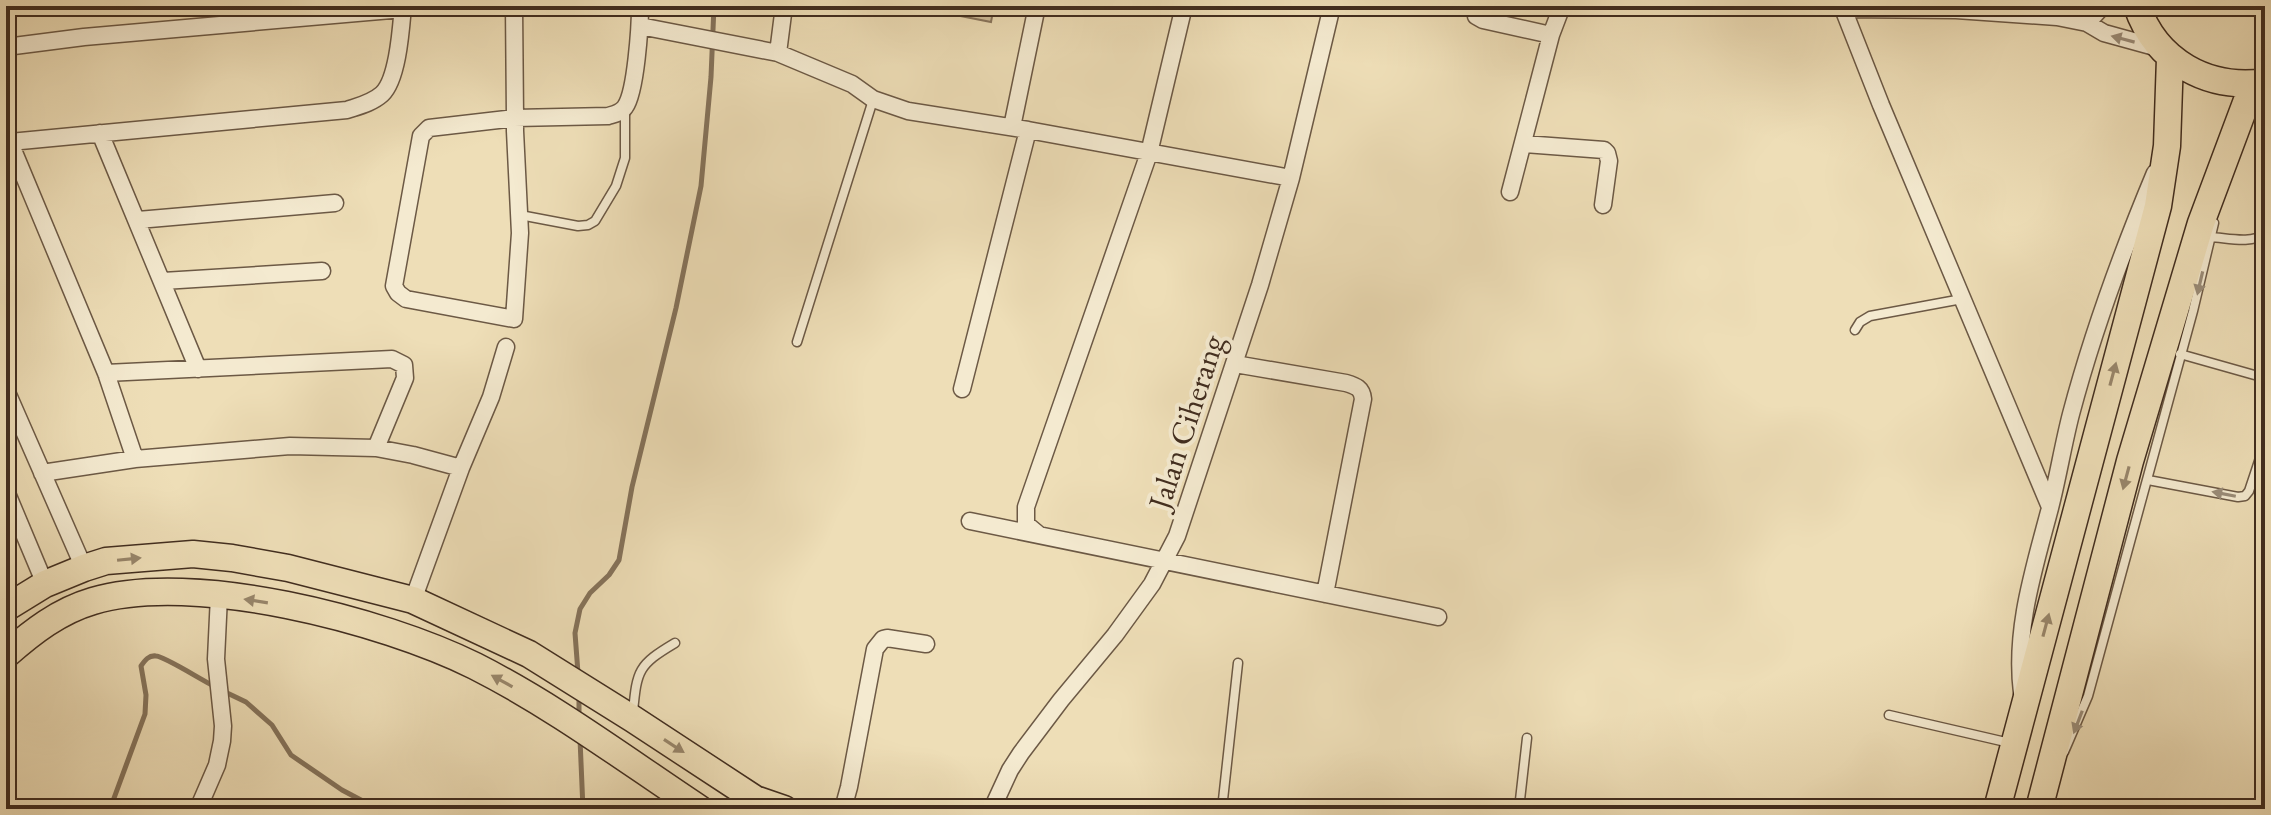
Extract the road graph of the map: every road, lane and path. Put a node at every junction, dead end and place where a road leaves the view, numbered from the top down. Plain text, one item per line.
1 (514, 6) edge
2 (640, 6) edge
3 (784, 6) edge
4 (1037, 6) edge
5 (1184, 6) edge
6 (1332, 6) edge
7 (1475, 6) edge
8 (1562, 6) edge
9 (2103, 6) edge
10 (2137, 6) edge
11 (403, 7) edge
12 (1842, 7) edge
13 (2087, 23) junction
14 (640, 26) junction
15 (1551, 35) junction
16 (6, 47) edge
17 (778, 53) junction
18 (2166, 54) junction
19 (2259, 83) edge
20 (873, 99) junction
21 (625, 107) junction
22 (515, 118) junction
23 (1020, 129) junction
24 (100, 133) junction
25 (8, 137) edge
26 (1524, 144) junction
27 (2167, 146) junction
28 (1149, 153) junction
29 (1291, 178) junction
30 (2219, 179) junction
31 (1510, 192) dead end
32 (335, 203) dead end
33 (1603, 205) dead end
34 (519, 215) junction
35 (138, 220) junction
36 (2265, 234) edge
37 (2211, 237) junction
38 (322, 271) dead end
39 (163, 281) junction
40 (1962, 299) junction
41 (1855, 330) dead end
42 (797, 342) dead end
43 (506, 347) dead end
44 (2180, 354) junction
45 (1235, 364) junction
46 (198, 369) junction
47 (106, 373) junction
48 (2265, 378) edge
49 (962, 389) dead end
50 (6, 390) edge
51 (2265, 443) edge
52 (376, 448) junction
53 (135, 459) junction
54 (461, 468) junction
55 (42, 473) junction
56 (2148, 480) junction
57 (6, 491) edge
58 (2050, 507) junction
59 (970, 521) dead end
60 (1038, 534) junction
61 (1165, 562) junction
62 (84, 568) junction
63 (45, 584) junction
64 (1325, 594) junction
65 (219, 596) junction
66 (413, 600) junction
67 (6, 608) edge
68 (1438, 617) dead end
69 (675, 643) dead end
70 (926, 644) dead end
71 (6, 655) edge
72 (1238, 663) dead end
73 (2024, 711) junction
74 (1889, 715) dead end
75 (633, 719) junction
76 (1527, 738) dead end
77 (2014, 744) junction
78 (2042, 798) edge
79 (198, 809) edge
80 (700, 809) edge
81 (784, 809) edge
82 (843, 809) edge
83 (992, 809) edge
84 (1222, 809) edge
85 (1519, 809) edge
86 (1997, 809) edge

1 - 22 street
2 - 14 street
3 - 17 street
4 - 23 street
5 - 28 street
6 - 29 street, Jalan Ciherang
7 - 15 street
8 - 15 street
9 - 13 street
10 - 18 main road
11 - 16 street
11 - 24 street
12 - 13 street
12 - 40 street
18 -> 13 street
14 - 17 street
14 - 21 street
15 - 26 street
17 - 20 street
18 - 19 main road
18 - 27 main road
19 - 30 main road
20 - 23 street
20 - 42 lane
21 - 22 street
21 - 34 lane
22 - 34 street
22 - 34 street
23 - 28 street
23 - 49 street
24 - 25 street
24 - 35 street
25 - 47 street
26 - 31 street
26 - 33 street
27 - 58 street
73 -> 27 main road
28 - 29 street
28 - 60 street
29 - 45 street, Jalan Ciherang
30 - 37 lane
30 -> 78 main road
32 - 35 street
35 - 39 street
36 - 37 lane
37 -> 44 lane
38 - 39 street
39 - 46 street
40 - 41 lane
40 - 58 street
43 - 54 street
44 - 48 lane
44 - 56 lane
45 - 61 street, Jalan Ciherang
45 - 64 street
46 - 47 street
46 - 52 street
47 - 53 street
50 - 55 street
51 -> 56 lane
52 - 53 street
52 - 54 street
53 - 55 street
54 - 66 street
55 - 62 street
56 -> 78 lane
57 - 63 street
58 - 73 street
59 - 60 street
60 - 61 street
61 - 64 street
61 - 83 street, Jalan Ciherang
62 - 63 main road
62 -> 66 main road
63 - 67 main road
64 - 68 street
65 - 71 main road
65 - 79 street
80 -> 65 main road
66 - 75 main road
69 - 75 lane
70 - 82 street
72 - 84 lane
73 - 77 main road
74 - 77 lane
75 -> 81 main road
76 - 85 lane
77 - 86 main road

